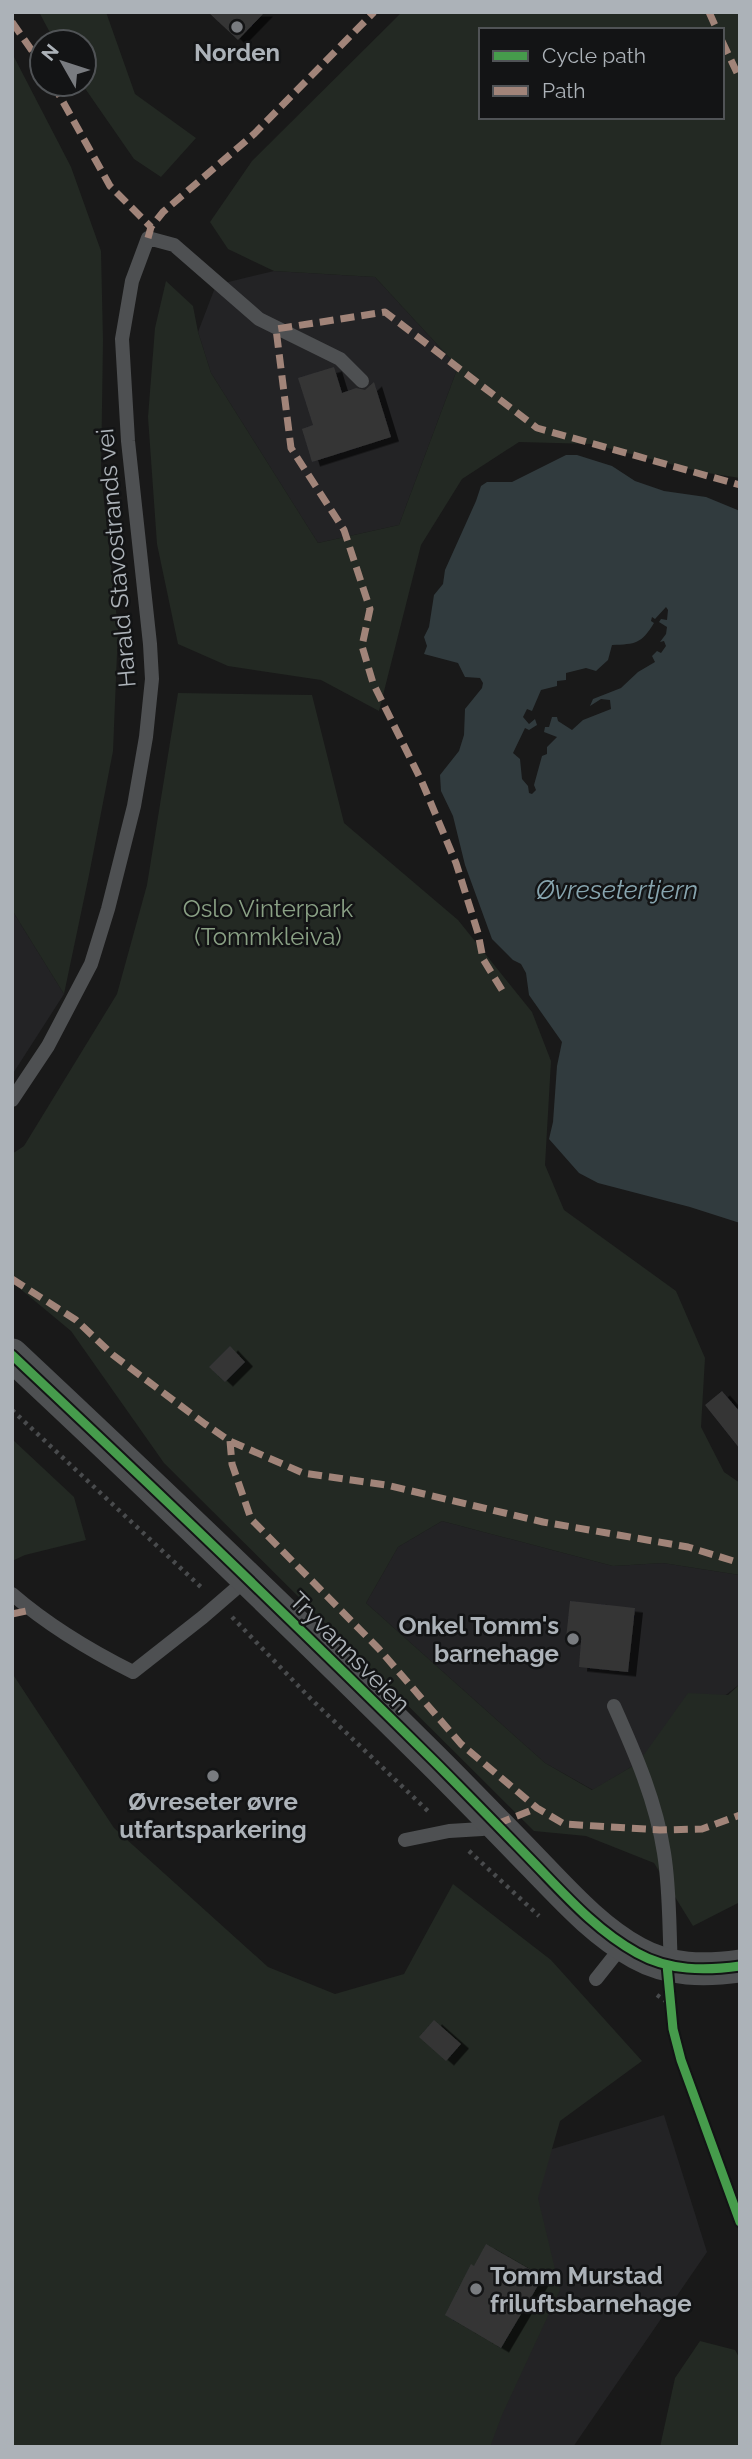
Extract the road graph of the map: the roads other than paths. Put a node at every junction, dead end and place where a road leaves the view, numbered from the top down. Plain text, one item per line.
1 (362, 380) dead end
2 (12, 1100) edge
3 (12, 1355) edge
4 (248, 1578) junction
5 (12, 1594) edge
6 (614, 1706) dead end
7 (497, 1824) junction
8 (405, 1840) dead end
9 (623, 1945) junction
10 (740, 1966) edge
11 (663, 1974) junction
12 (596, 1979) dead end

1 - 2 lane, Harald Stavostrands vei
3 - 4 street, Tryvannsveien
4 - 5 lane
4 - 7 street, Tryvannsveien
6 - 11 lane
7 - 8 lane
7 - 9 street, Tryvannsveien
9 - 11 street, Tryvannsveien
9 - 12 lane
10 - 11 street, Tryvannsveien

